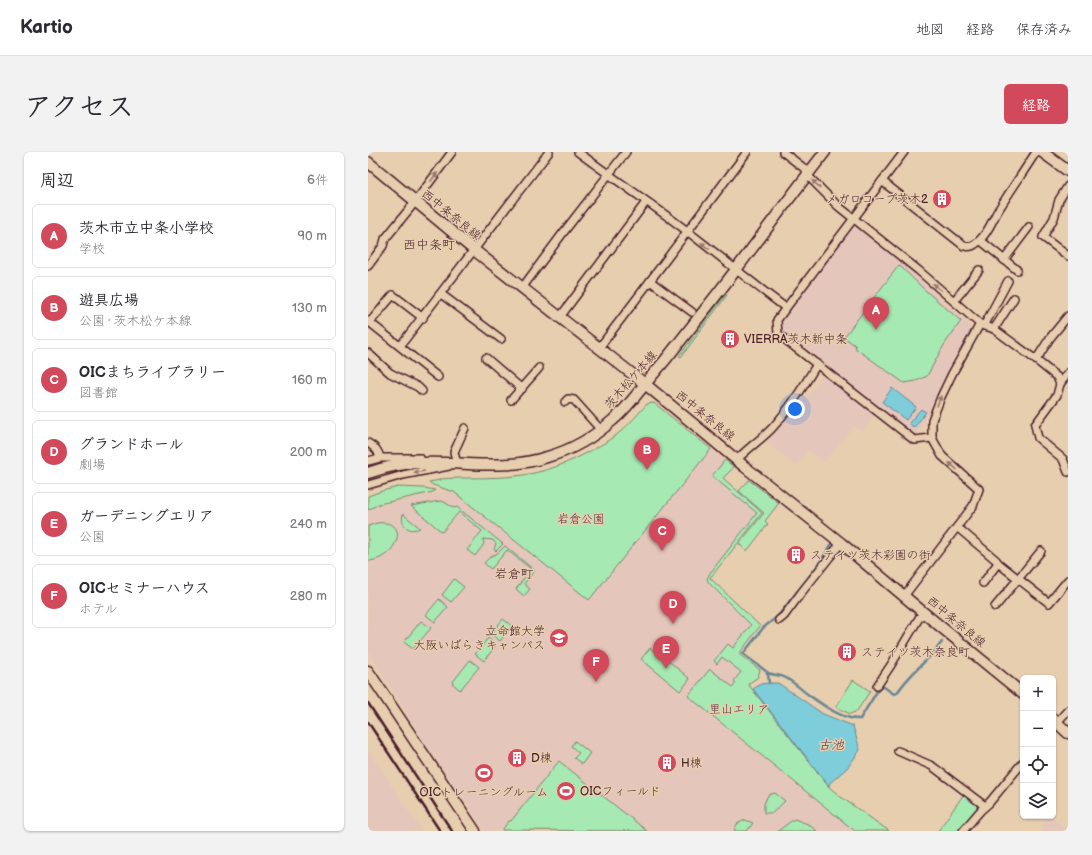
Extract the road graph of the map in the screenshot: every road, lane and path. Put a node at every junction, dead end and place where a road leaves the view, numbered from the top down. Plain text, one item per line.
1 (452, 152) edge
2 (549, 152) edge
3 (578, 152) edge
4 (626, 152) edge
5 (747, 152) edge
6 (783, 152) edge
7 (825, 152) edge
8 (904, 152) edge
9 (1036, 152) edge
10 (1042, 152) edge
11 (368, 162) edge
12 (1068, 171) edge
13 (808, 174) junction
14 (609, 175) junction
15 (882, 181) junction
16 (1068, 186) edge
17 (415, 202) junction
18 (646, 202) junction
19 (854, 218) junction
20 (1028, 227) dead end
21 (688, 231) junction
22 (980, 240) junction
23 (474, 250) junction
24 (1068, 256) edge
25 (1004, 260) junction
26 (368, 266) edge
27 (736, 270) junction
28 (979, 270) dead end
29 (1017, 270) dead end
30 (650, 281) junction
31 (1008, 282) dead end
32 (522, 288) junction
33 (441, 294) junction
34 (1014, 298) dead end
35 (954, 301) junction
36 (786, 308) junction
37 (692, 312) dead end
38 (1068, 316) edge
39 (560, 317) junction
40 (423, 318) junction
41 (369, 322) edge
42 (982, 325) junction
43 (994, 329) junction
44 (501, 339) dead end
45 (400, 346) junction
46 (599, 348) junction
47 (368, 353) edge
48 (486, 358) dead end
49 (1036, 360) junction
50 (817, 364) junction
51 (539, 368) dead end
52 (1068, 373) edge
53 (438, 377) dead end
54 (645, 384) junction
55 (1060, 384) junction
56 (522, 388) junction
57 (422, 391) dead end
58 (511, 400) dead end
59 (565, 402) dead end
60 (465, 428) dead end
61 (601, 430) junction
62 (932, 438) junction
63 (368, 443) edge
64 (380, 458) junction
65 (737, 460) junction
66 (368, 461) edge
67 (457, 464) junction
68 (1068, 472) edge
69 (368, 473) edge
70 (368, 485) edge
71 (957, 527) junction
72 (841, 543) junction
73 (1041, 551) dead end
74 (998, 563) junction
75 (1018, 579) junction
76 (1068, 580) edge
77 (983, 583) dead end
78 (904, 596) junction
79 (995, 607) dead end
80 (924, 613) junction
81 (779, 620) dead end
82 (368, 671) edge
83 (877, 686) dead end
84 (1020, 692) edge
85 (1068, 710) edge
86 (1056, 721) edge
87 (1056, 724) edge
88 (1068, 733) edge
89 (898, 751) dead end
90 (1020, 765) edge
91 (985, 806) junction
92 (475, 831) edge
93 (963, 831) edge

17 -> 1 street
2 - 23 street
3 - 14 street
4 - 14 street
5 - 21 street
6 - 13 street
7 - 13 street, 茨木松ケ本線
8 - 15 street
9 - 22 street
10 - 12 street
11 - 17 street, 西中条奈良線
19 -> 13 street
13 - 27 street, 茨木松ケ本線
14 - 18 street
14 - 32 street
15 - 19 street
15 - 22 street
16 - 24 street
17 - 23 street, 西中条奈良線
17 - 26 street
18 - 21 street
18 - 39 street
35 -> 19 street
19 - 36 street
20 - 25 street
27 -> 21 street
21 - 30 street
22 - 25 street
23 - 32 street, 西中条奈良線
23 - 33 street
25 - 29 street
27 - 36 street
27 - 54 street, 茨木松ケ本線
28 - 35 street
30 - 37 street
30 - 46 street
31 - 42 street
32 - 39 street, 西中条奈良線
33 - 40 street
33 - 44 street
34 - 43 street
35 - 42 street
36 - 50 street
38 - 49 street
39 - 46 street, 西中条奈良線
40 - 41 street
40 - 45 street
41 - 45 street
42 - 43 street
62 -> 42 street
43 - 49 street
45 - 53 street
46 - 54 street, 西中条奈良線
47 - 57 street
48 - 56 street
49 - 55 street
50 - 62 street
50 - 65 street
51 - 56 street
52 - 55 street
54 - 61 street, 茨木松ケ本線
54 - 65 street, 西中条奈良線
55 - 68 street
56 - 58 street
59 - 61 street
60 - 67 street
61 - 67 street, 茨木松ケ本線
71 -> 62 street
63 - 64 street
64 - 66 street
64 - 67 street
65 - 72 street, 西中条奈良線
67 - 69 street, 茨木松ケ本線
67 -> 70 street
71 - 74 street
71 - 78 street
72 - 78 street, 西中条奈良線
72 - 81 street
73 - 75 street
74 - 75 street
74 - 77 street
75 - 76 street
75 - 79 street
78 - 80 street, 西中条奈良線
80 - 83 street
80 - 84 street, 西中条奈良線
82 - 92 street
85 - 86 street
87 - 88 street
89 - 91 street
90 - 91 street
91 - 93 street

